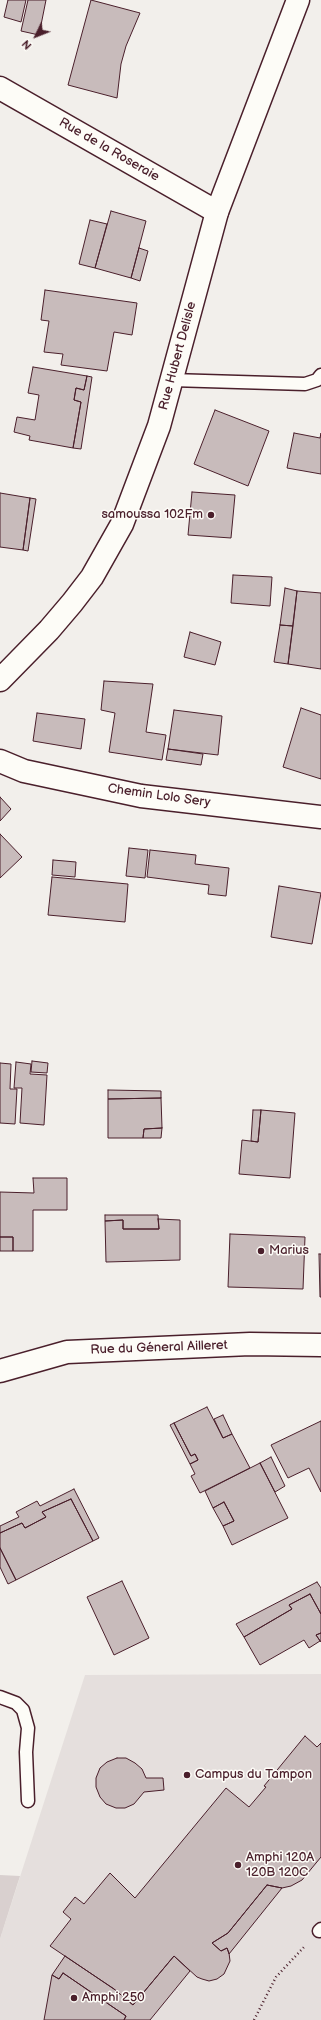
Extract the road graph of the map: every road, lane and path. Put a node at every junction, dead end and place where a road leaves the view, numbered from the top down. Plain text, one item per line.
1 (298, 0) edge
2 (0, 88) edge
3 (217, 212) junction
4 (321, 375) edge
5 (171, 380) junction
6 (0, 680) edge
7 (0, 762) edge
8 (321, 817) edge
9 (321, 1345) edge
10 (0, 1371) edge
11 (0, 1697) edge
12 (28, 1801) dead end
13 (320, 1930) edge
14 (254, 2020) edge

1 - 3 street, Rue Hubert Delisle
2 - 3 street, Rue de la Roseraie
3 - 5 street, Rue Hubert Delisle
4 - 5 lane
5 - 6 street, Rue Hubert Delisle
7 - 8 street, Chemin Lolo Sery
9 - 10 street, Rue du Géneral Ailleret
11 - 12 lane
13 - 14 path

